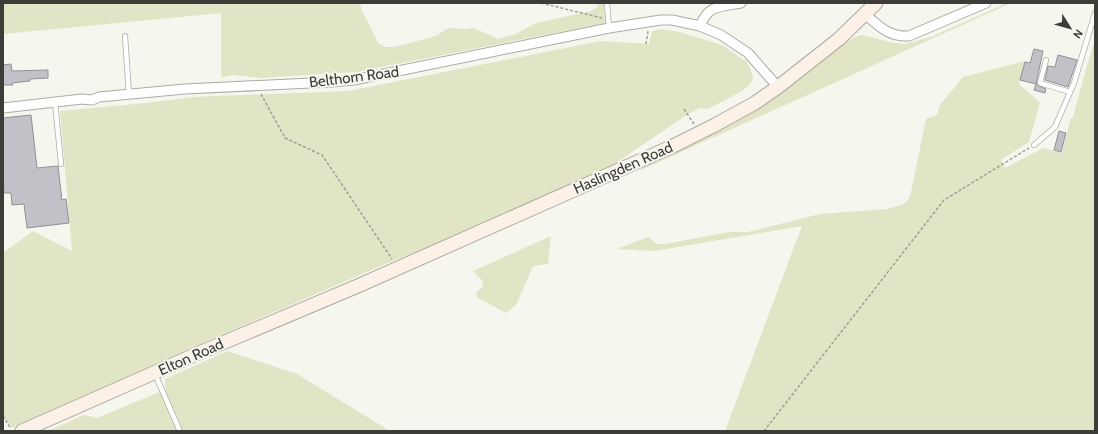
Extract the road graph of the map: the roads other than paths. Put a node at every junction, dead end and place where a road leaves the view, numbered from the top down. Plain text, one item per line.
1 (607, 3) edge
2 (741, 3) edge
3 (876, 3) edge
4 (986, 3) edge
5 (1095, 13) edge
6 (865, 14) junction
7 (608, 24) junction
8 (700, 26) junction
9 (125, 36) dead end
10 (1046, 60) dead end
11 (778, 86) junction
12 (1070, 92) junction
13 (129, 94) junction
14 (55, 102) junction
15 (3, 108) edge
16 (1034, 145) road end
17 (61, 164) dead end
18 (360, 285) joint
19 (155, 373) junction
20 (179, 429) dead end
21 (22, 431) edge

1 - 7 lane
2 - 8 street
3 - 6 main road, Haslingden Road
4 - 6 street
5 - 12 lane
6 - 11 main road, Haslingden Road
7 - 8 street, Belthorn Road
7 - 13 street, Belthorn Road
8 - 11 street, Belthorn Road
9 - 13 lane
10 - 12 lane
11 - 18 main road, Haslingden Road
12 - 16 lane
13 - 14 street, Belthorn Road
14 - 15 street, Belthorn Road
14 - 17 lane
18 - 19 main road, Elton Road
19 - 20 lane
19 - 21 main road, Elton Road

